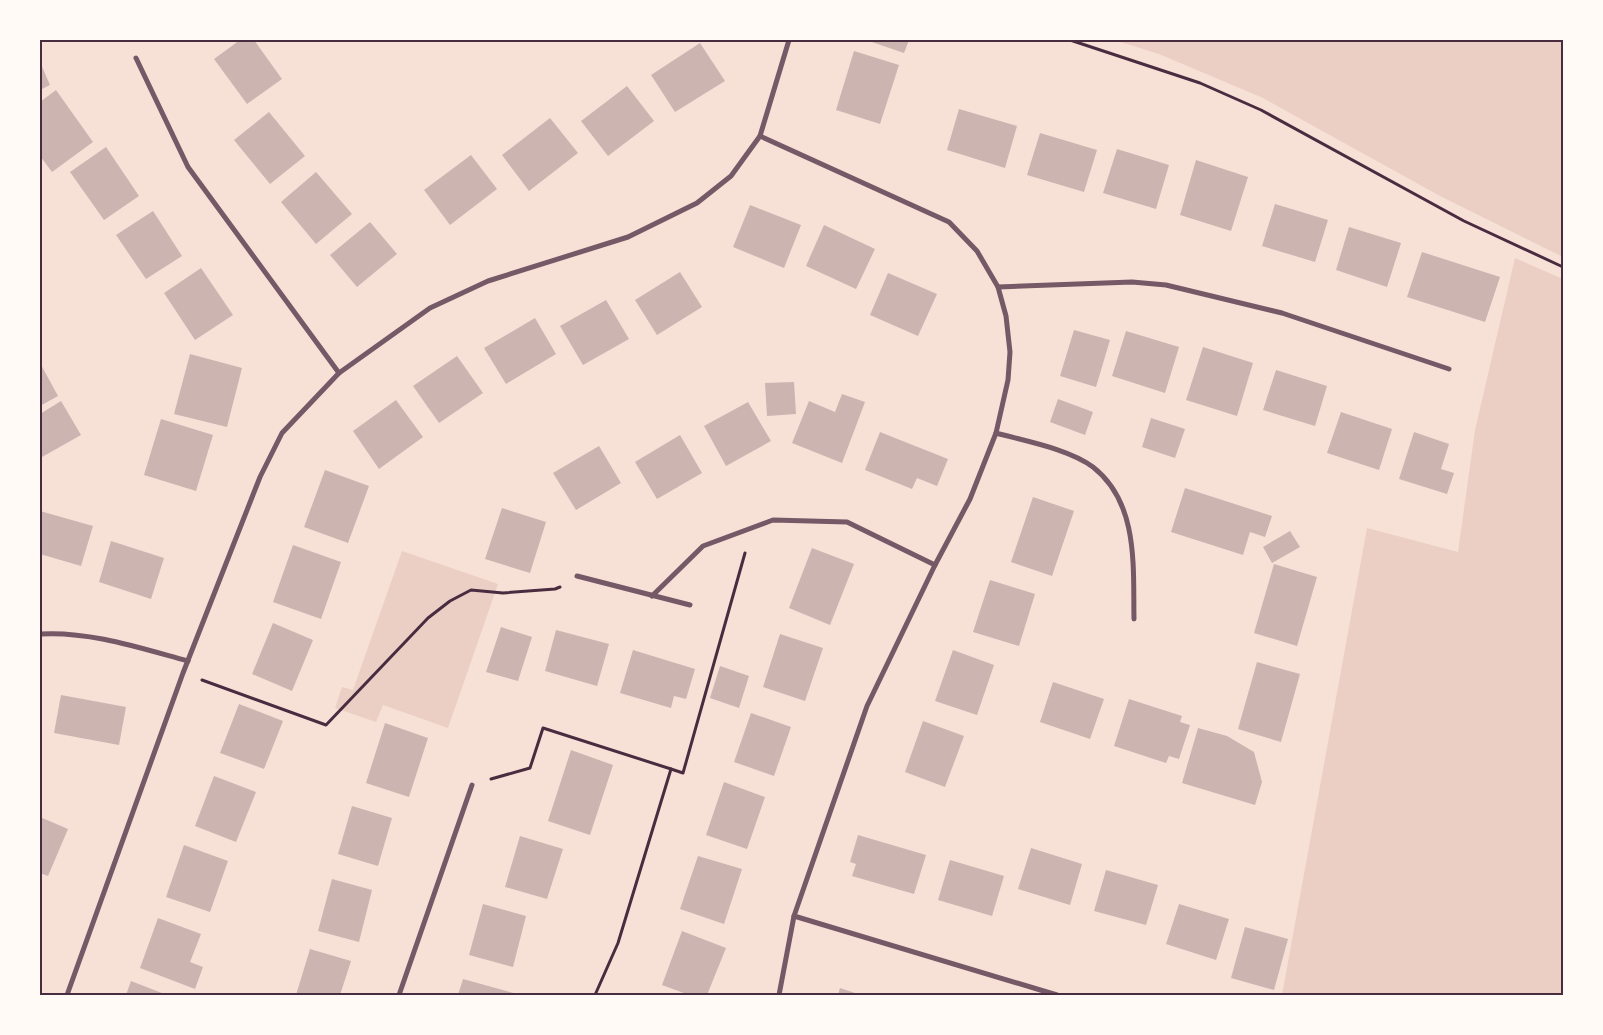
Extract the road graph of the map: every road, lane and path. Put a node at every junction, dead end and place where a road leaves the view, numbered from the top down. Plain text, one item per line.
1 (789, 40) edge
2 (1070, 40) edge
3 (136, 58) dead end
4 (760, 136) junction
5 (1563, 266) edge
6 (998, 287) junction
7 (1448, 369) dead end
8 (339, 374) junction
9 (996, 433) junction
10 (752, 528) junction
11 (935, 565) junction
12 (577, 576) joint
13 (652, 596) junction
14 (690, 606) dead end
15 (1134, 619) dead end
16 (40, 634) edge
17 (188, 661) junction
18 (182, 672) junction
19 (671, 769) junction
20 (472, 785) joint
21 (794, 916) junction
22 (67, 995) edge
23 (399, 995) edge
24 (595, 995) edge
25 (779, 995) edge
26 (1057, 995) edge

1 - 4 street
2 - 5 path
3 - 8 street
4 - 6 street
4 - 8 street
6 - 7 street
6 - 9 street
8 - 17 street
9 - 11 street
9 - 15 street
10 - 11 street
10 - 13 street
10 - 19 path
11 - 21 street
12 - 13 street
12 - 18 path
13 - 14 street
16 - 17 street
17 - 18 street
18 - 22 street
19 - 20 path
19 - 24 path
20 - 23 street
21 - 25 street
21 - 26 street

